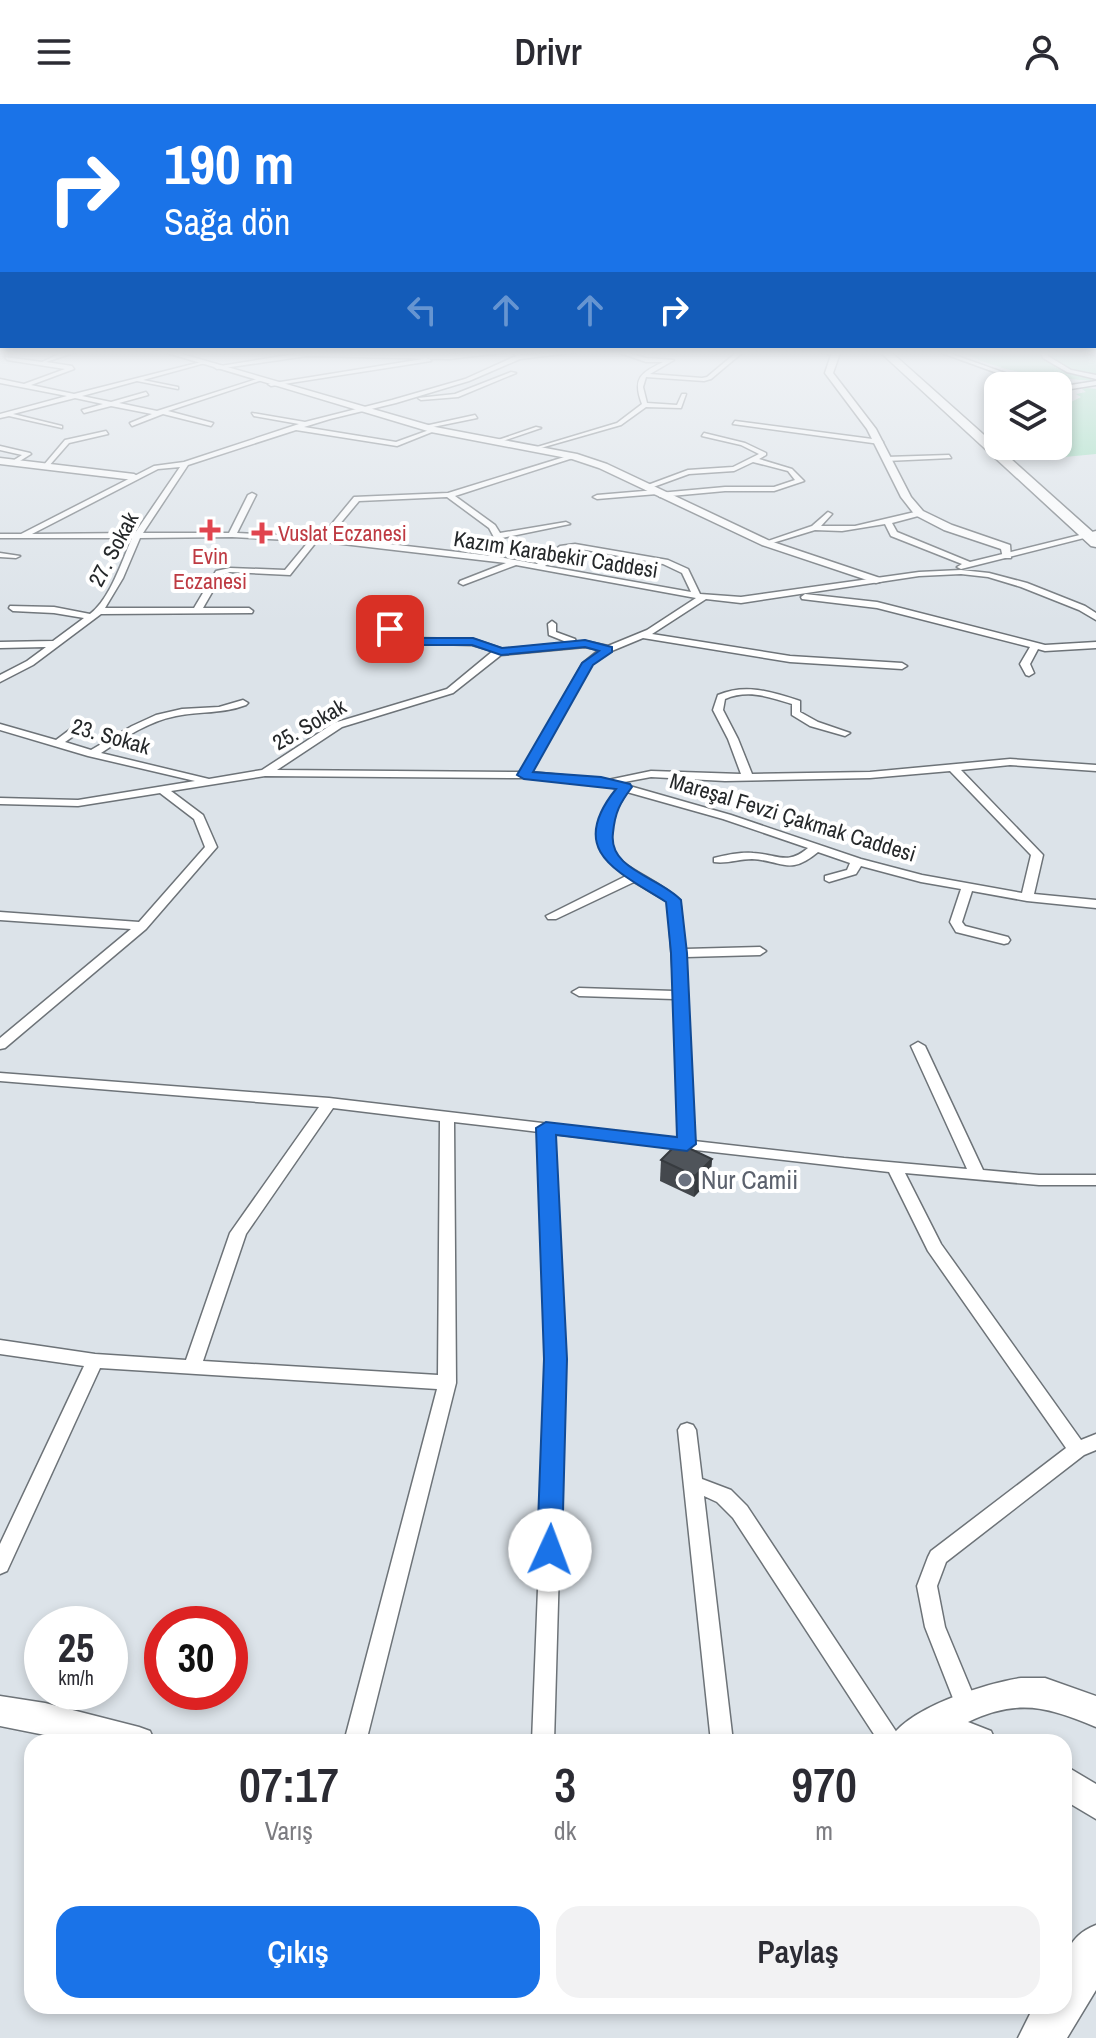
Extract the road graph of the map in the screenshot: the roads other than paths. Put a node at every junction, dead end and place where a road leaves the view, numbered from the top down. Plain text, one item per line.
1 (66, 442) edge
2 (250, 442) edge
3 (505, 442) edge
4 (558, 442) edge
5 (735, 442) edge
6 (880, 442) edge
7 (988, 442) edge
8 (0, 448) edge
9 (539, 448) junction
10 (574, 456) junction
11 (949, 457) dead end
12 (886, 459) junction
13 (753, 460) junction
14 (1021, 460) edge
15 (0, 461) edge
16 (13, 463) junction
17 (185, 464) junction
18 (46, 466) junction
19 (134, 477) junction
20 (655, 492) junction
21 (252, 495) dead end
22 (449, 495) junction
23 (597, 497) dead end
24 (919, 513) junction
25 (828, 514) dead end
26 (887, 521) junction
27 (566, 524) dead end
28 (815, 528) junction
29 (24, 534) junction
30 (232, 535) junction
31 (1094, 535) edge
32 (0, 536) edge
33 (137, 536) junction
34 (498, 536) junction
35 (319, 539) junction
36 (766, 543) junction
37 (0, 555) edge
38 (16, 556) dead end
39 (1007, 556) junction
40 (495, 559) junction
41 (515, 563) junction
42 (971, 565) junction
43 (540, 566) junction
44 (933, 572) junction
45 (880, 580) junction
46 (463, 583) dead end
47 (789, 595) junction
48 (701, 596) junction
49 (13, 608) dead end
50 (197, 611) junction
51 (249, 611) dead end
52 (96, 614) junction
53 (1096, 617) edge
54 (381, 620) dead end
55 (552, 624) dead end
56 (639, 635) junction
57 (52, 644) junction
58 (585, 644) junction
59 (1096, 645) edge
60 (1, 646) edge
61 (1035, 646) junction
62 (608, 649) junction
63 (501, 651) junction
64 (902, 666) dead end
65 (1029, 673) dead end
66 (0, 679) edge
67 (243, 703) dead end
68 (84, 724) dead end
69 (0, 727) edge
70 (845, 733) dead end
71 (59, 742) junction
72 (92, 754) junction
73 (953, 767) junction
74 (1096, 768) edge
75 (265, 773) junction
76 (524, 775) junction
77 (747, 776) junction
78 (212, 782) junction
79 (607, 782) junction
80 (625, 787) junction
81 (163, 790) junction
82 (1, 803) edge
83 (815, 848) junction
84 (718, 860) dead end
85 (857, 861) junction
86 (634, 877) junction
87 (829, 878) dead end
88 (968, 886) junction
89 (1027, 897) junction
90 (1096, 904) edge
91 (0, 916) edge
92 (552, 916) dead end
93 (142, 926) junction
94 (1004, 940) dead end
95 (760, 951) dead end
96 (679, 953) junction
97 (579, 992) dead end
98 (681, 995) junction
99 (0, 1045) edge
100 (918, 1046) dead end
101 (0, 1077) edge
102 (329, 1103) junction
103 (447, 1116) junction
104 (546, 1128) junction
105 (687, 1144) junction
106 (894, 1166) junction
107 (977, 1174) junction
108 (1096, 1180) edge
109 (0, 1347) edge
110 (95, 1361) junction
111 (192, 1367) junction
112 (447, 1383) junction
113 (687, 1430) dead end
114 (1096, 1442) edge
115 (1077, 1450) junction
116 (692, 1483) junction
117 (0, 1565) edge
118 (966, 1704) junction
119 (0, 1711) edge
120 (1096, 1712) edge
121 (935, 1723) junction
122 (108, 1734) edge
123 (357, 1734) edge
124 (543, 1734) edge
125 (721, 1734) edge
126 (887, 1734) edge
127 (918, 1734) edge
128 (961, 1734) edge
129 (1072, 1786) edge
130 (1096, 1803) edge
131 (1096, 1947) edge
132 (1072, 1987) edge
133 (1055, 2014) edge
134 (1041, 2038) edge

1 - 18 street
2 - 17 street
3 - 9 street
4 - 9 street
5 - 13 street
6 - 12 street
7 - 31 highway
8 - 16 street
9 - 10 street
10 - 20 street
10 - 22 street
11 - 12 street
12 - 24 street
13 - 20 street
13 - 20 street
14 - 31 highway
15 - 16 street
16 - 18 street
17 - 19 street
17 - 33 street, 27. Sokak
18 - 19 street
19 - 29 street
20 - 23 street
20 - 36 street
21 - 30 street
22 - 34 street
22 - 35 street
24 - 26 street
24 - 39 street
25 - 28 street
26 - 28 street
26 - 42 street
27 - 34 street
28 - 36 street
29 - 32 street, Kazım Karabekir Caddesi
29 - 33 street, Kazım Karabekir Caddesi
30 - 33 street, Kazım Karabekir Caddesi
30 - 35 street, Kazım Karabekir Caddesi
31 - 39 street
33 - 52 street, 27. Sokak
34 - 40 street
35 - 40 street, Kazım Karabekir Caddesi
35 - 50 street
36 - 45 street
37 - 38 street
39 - 42 street
40 - 41 street, Kazım Karabekir Caddesi
41 - 43 street, Kazım Karabekir Caddesi
41 - 46 street
42 - 44 street
43 - 48 street, Kazım Karabekir Caddesi
43 - 48 street
44 - 45 street, Kazım Karabekir Caddesi
44 - 53 street, Kazım Karabekir Caddesi
45 - 47 street, Kazım Karabekir Caddesi
47 - 48 street, Kazım Karabekir Caddesi
47 - 61 street
48 - 56 street
49 - 52 street
50 - 51 street, 27. Sokak
50 - 52 street, 27. Sokak
52 - 57 street, 27. Sokak
54 - 63 street
55 - 58 street
56 - 62 street
56 - 64 street
57 - 60 street
57 - 66 street, 27. Sokak
58 - 62 street
58 - 63 street
59 - 61 street
61 - 65 street
62 - 76 street
63 - 75 street, 25. Sokak
67 - 72 street
68 - 71 street
69 - 71 street, 23. Sokak
70 - 77 street
71 - 72 street, 23. Sokak
72 - 78 street, 23. Sokak
73 - 74 street
73 - 77 street
73 - 89 street
75 - 76 street, Mareşal Fevzi Çakmak Caddesi
75 - 78 street, Mareşal Fevzi Çakmak Caddesi
76 - 79 street, Mareşal Fevzi Çakmak Caddesi
77 - 79 street
78 - 81 street, Mareşal Fevzi Çakmak Caddesi
79 - 80 street, Mareşal Fevzi Çakmak Caddesi
80 - 83 street, Mareşal Fevzi Çakmak Caddesi
80 - 86 street
81 - 82 street, Mareşal Fevzi Çakmak Caddesi
81 - 93 street
83 - 84 street
83 - 85 street, Mareşal Fevzi Çakmak Caddesi
85 - 87 street
85 - 88 street, Mareşal Fevzi Çakmak Caddesi
86 - 92 street
86 - 96 street
88 - 89 street, Mareşal Fevzi Çakmak Caddesi
88 - 94 street
89 - 90 street, Mareşal Fevzi Çakmak Caddesi
91 - 93 street
93 - 99 street
95 - 96 street
96 - 98 street
97 - 98 street
98 - 105 street
100 - 107 street
101 - 102 street
102 - 103 street
102 - 111 street
103 - 104 street
103 - 112 street
104 - 105 street
104 - 124 street
105 - 106 street
106 - 107 street
106 - 115 street
107 - 108 street
109 - 110 street
110 - 111 street
110 - 117 street
111 - 112 street
112 - 123 street
113 - 116 street
114 - 115 street
115 - 118 street
116 - 125 street
116 - 126 street
118 - 120 street
118 - 121 street
119 - 122 street
121 - 127 street
121 - 128 street
129 - 130 street
131 - 132 highway
133 - 134 highway

